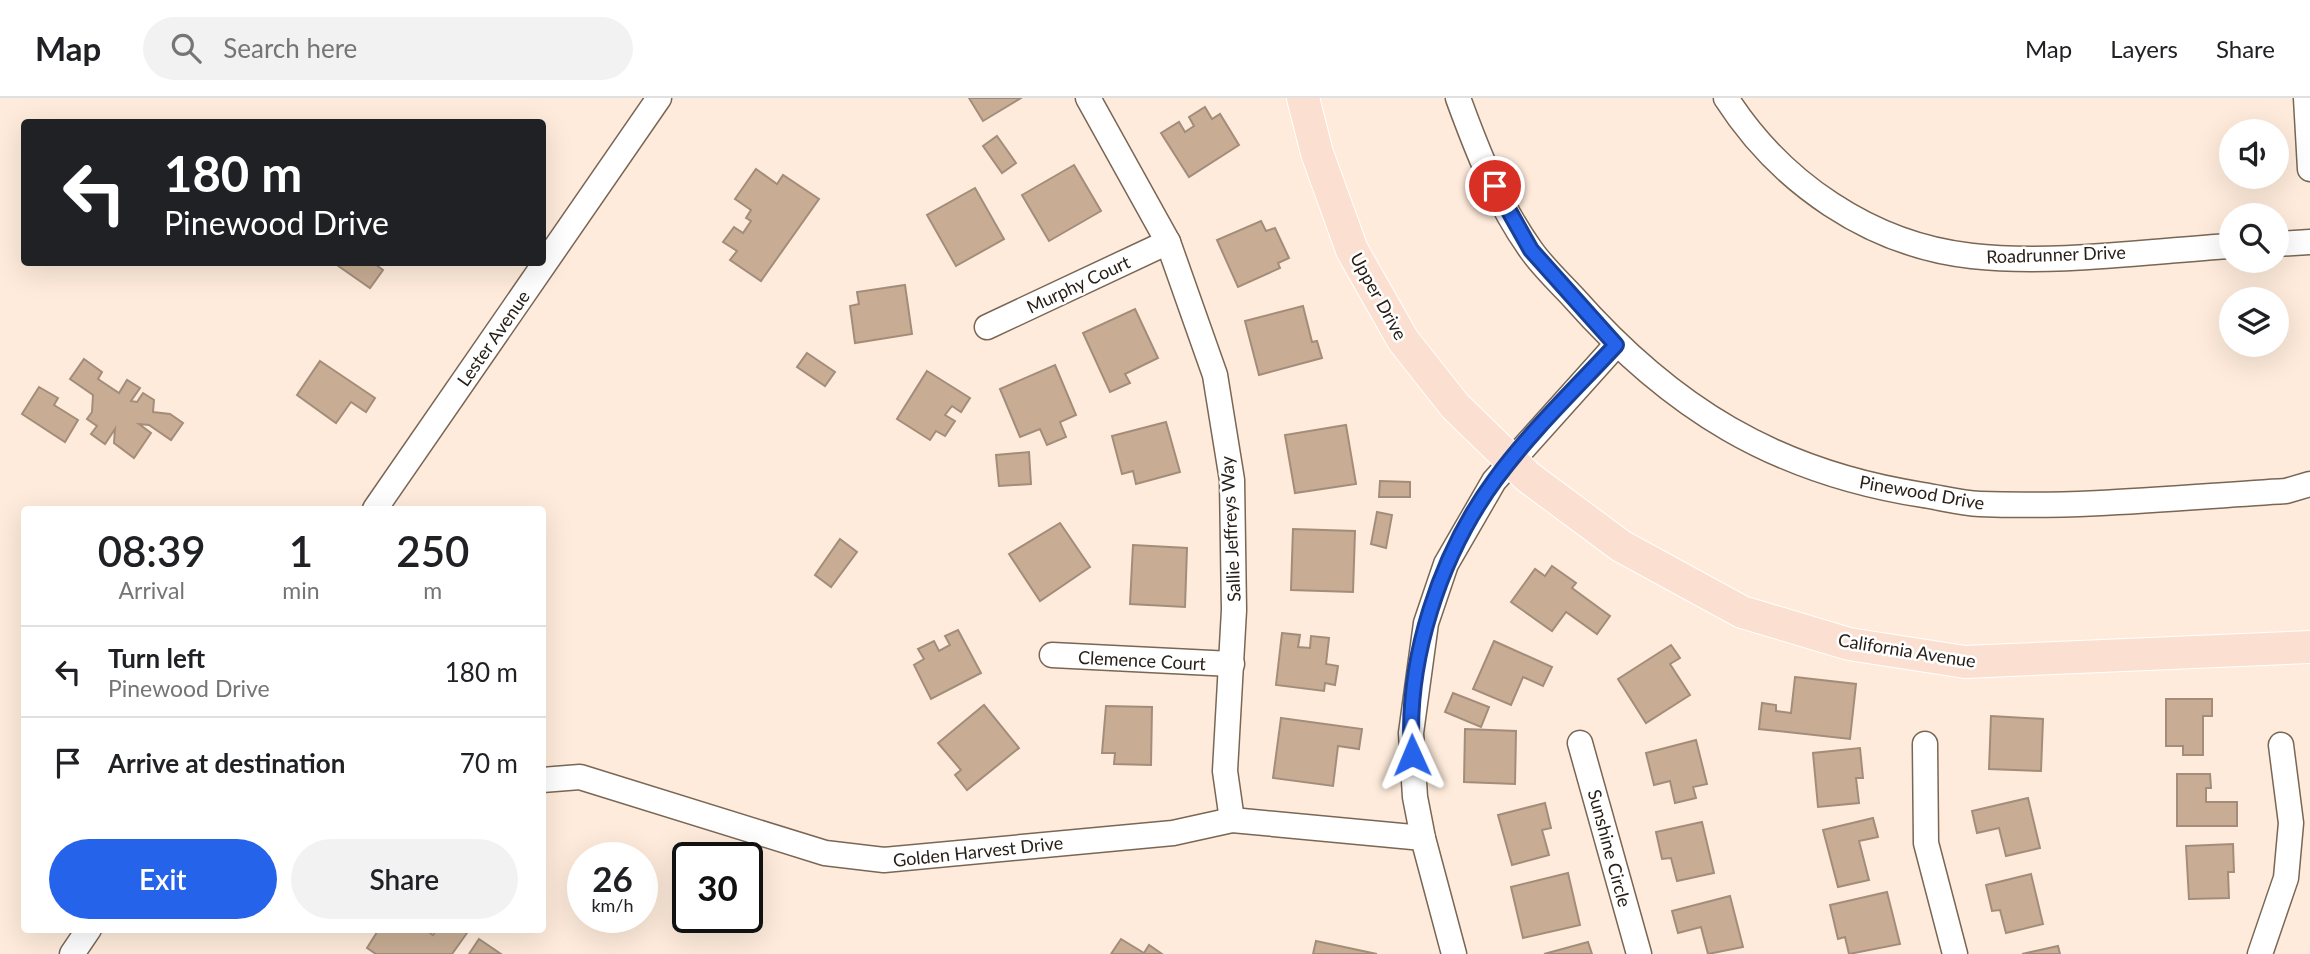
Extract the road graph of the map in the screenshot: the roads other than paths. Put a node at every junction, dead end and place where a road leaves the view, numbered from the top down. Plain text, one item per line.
1 (659, 98) edge
2 (1088, 98) edge
3 (1303, 98) edge
4 (1458, 98) edge
5 (1726, 98) edge
6 (2306, 98) edge
7 (2310, 169) edge
8 (1168, 242) junction
9 (2310, 242) edge
10 (2289, 243) edge
11 (2219, 247) edge
12 (546, 261) edge
13 (543, 266) edge
14 (988, 327) dead end
15 (1616, 345) junction
16 (1510, 461) junction
17 (2310, 484) edge
18 (376, 506) edge
19 (2310, 647) edge
20 (1052, 655) dead end
21 (1233, 664) junction
22 (1580, 743) dead end
23 (1925, 744) dead end
24 (2281, 745) dead end
25 (546, 780) edge
26 (1231, 820) junction
27 (1423, 838) junction
28 (86, 933) edge
29 (72, 954) edge
30 (1454, 954) edge
31 (1639, 954) edge
32 (1955, 954) edge
33 (2260, 954) edge

1 - 12 street, Lester Avenue
2 - 8 street, Sallie Jeffreys Way
3 - 16 main road, Upper Drive
4 - 15 street, Pinewood Drive
5 - 11 street, Roadrunner Drive
6 - 7 street
8 - 14 street, Murphy Court
8 - 21 street, Sallie Jeffreys Way
9 - 10 street
13 - 18 street, Lester Avenue
15 - 16 street
15 - 17 street, Pinewood Drive
16 - 19 main road, California Avenue
16 - 27 street
20 - 21 street, Clemence Court
21 - 26 street, Sallie Jeffreys Way
22 - 31 street, Sunshine Circle
23 - 32 street
24 - 33 street
25 - 26 street, Golden Harvest Drive
26 - 27 street, Golden Harvest Drive
27 - 30 street
28 - 29 street

